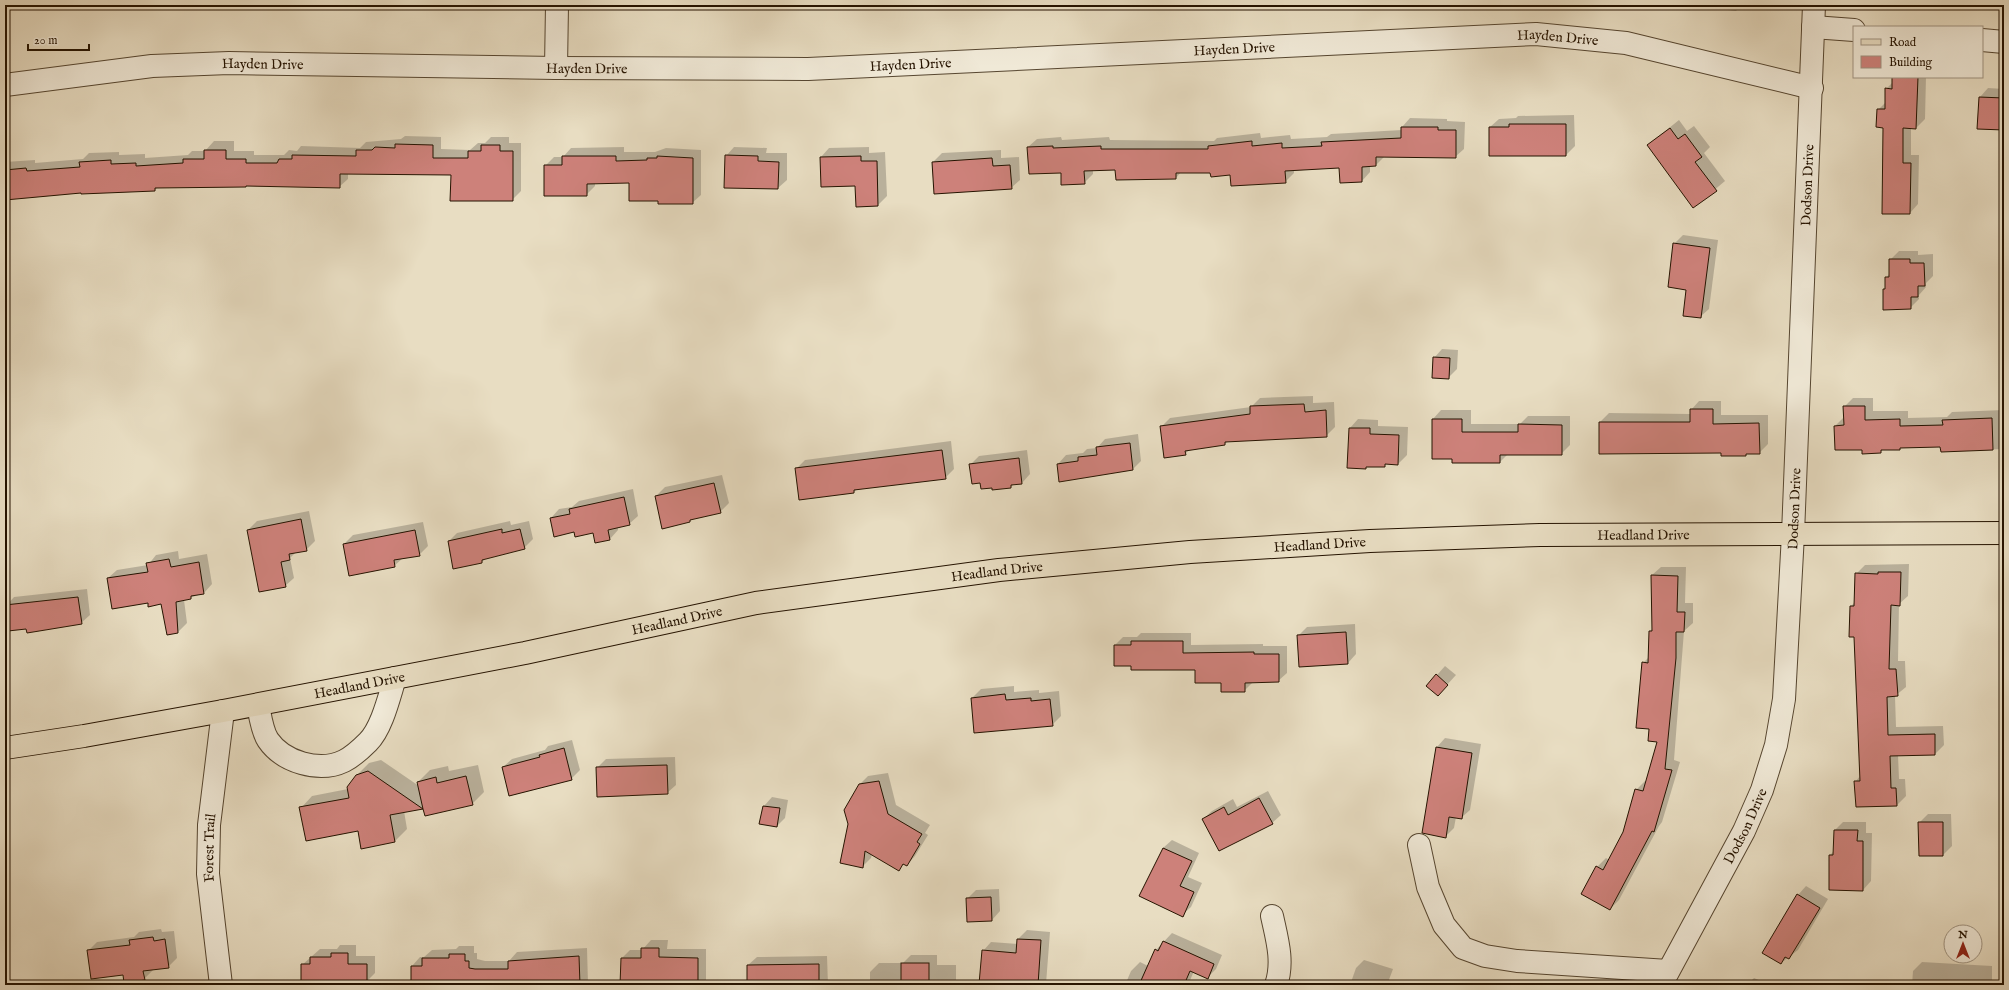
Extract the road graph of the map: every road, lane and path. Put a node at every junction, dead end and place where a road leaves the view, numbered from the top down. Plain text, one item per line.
1 (557, 5) edge
2 (1814, 5) edge
3 (1813, 27) junction
4 (1853, 30) edge
5 (1983, 40) edge
6 (2004, 42) edge
7 (556, 68) junction
8 (5, 85) edge
9 (1812, 88) junction
10 (2004, 533) edge
11 (1793, 534) junction
12 (395, 678) junction
13 (258, 704) junction
14 (223, 711) junction
15 (5, 748) edge
16 (1419, 845) dead end
17 (1272, 916) dead end
18 (1665, 978) edge
19 (221, 985) edge
20 (1276, 985) edge

1 - 7 street
2 - 3 street, Dodson Drive
3 - 4 street
3 - 9 street, Dodson Drive
5 - 6 street
7 - 8 street, Hayden Drive
7 - 9 street, Hayden Drive
9 - 11 street, Dodson Drive
10 - 11 main road, Headland Drive
11 - 12 main road, Headland Drive
11 - 18 street, Dodson Drive
12 - 13 main road, Headland Drive
12 - 13 street
13 - 14 main road, Headland Drive
14 - 15 main road, Headland Drive
14 - 19 street, Forest Trail
16 - 18 street
17 - 20 street

